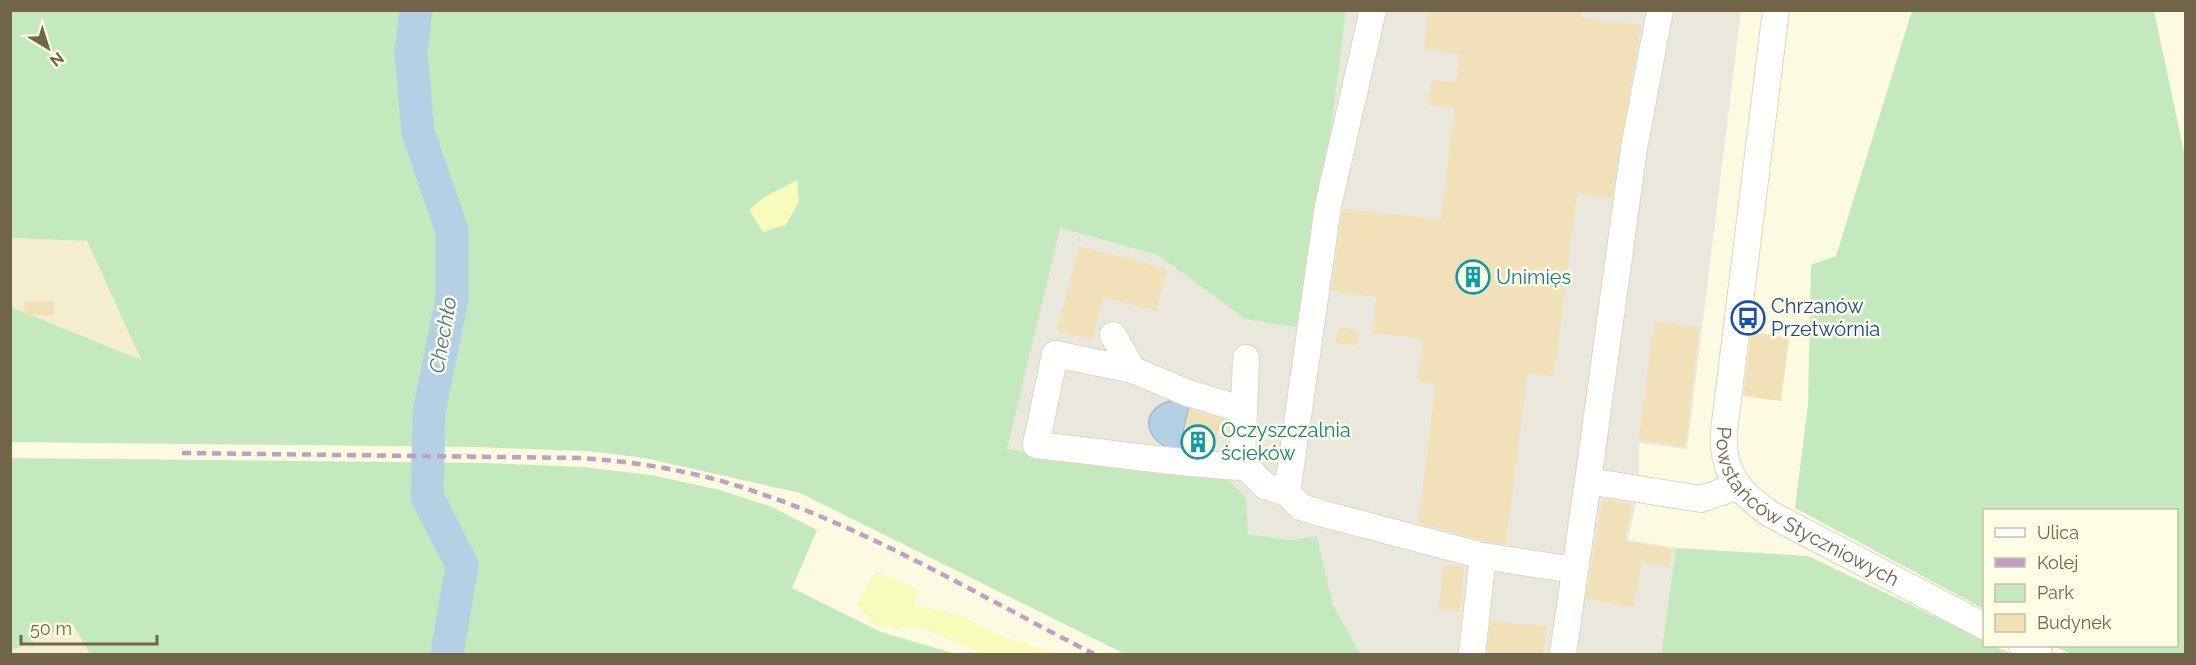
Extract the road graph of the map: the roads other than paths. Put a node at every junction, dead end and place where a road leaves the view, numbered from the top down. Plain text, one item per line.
1 (1373, 10) edge
2 (1660, 10) edge
3 (1776, 10) edge
4 (1113, 335) dead end
5 (1246, 358) dead end
6 (1133, 370) junction
7 (1244, 410) junction
8 (1246, 467) junction
9 (1588, 481) junction
10 (1736, 487) junction
11 (1287, 493) junction
12 (1483, 556) junction
13 (1574, 570) junction
14 (1983, 625) edge
15 (2026, 647) edge
16 (1472, 654) edge
17 (1563, 654) edge
18 (2040, 654) edge

1 - 11 street
2 - 9 street
3 - 10 street, Powstańców Styczniowych
4 - 6 street
5 - 7 street
6 - 7 street
6 - 8 street
7 - 8 street
8 - 11 street
9 - 10 street
9 - 13 street
10 - 14 street, Powstańców Styczniowych
11 - 12 street
12 - 13 street
12 - 16 street
13 - 17 street
15 - 18 street

